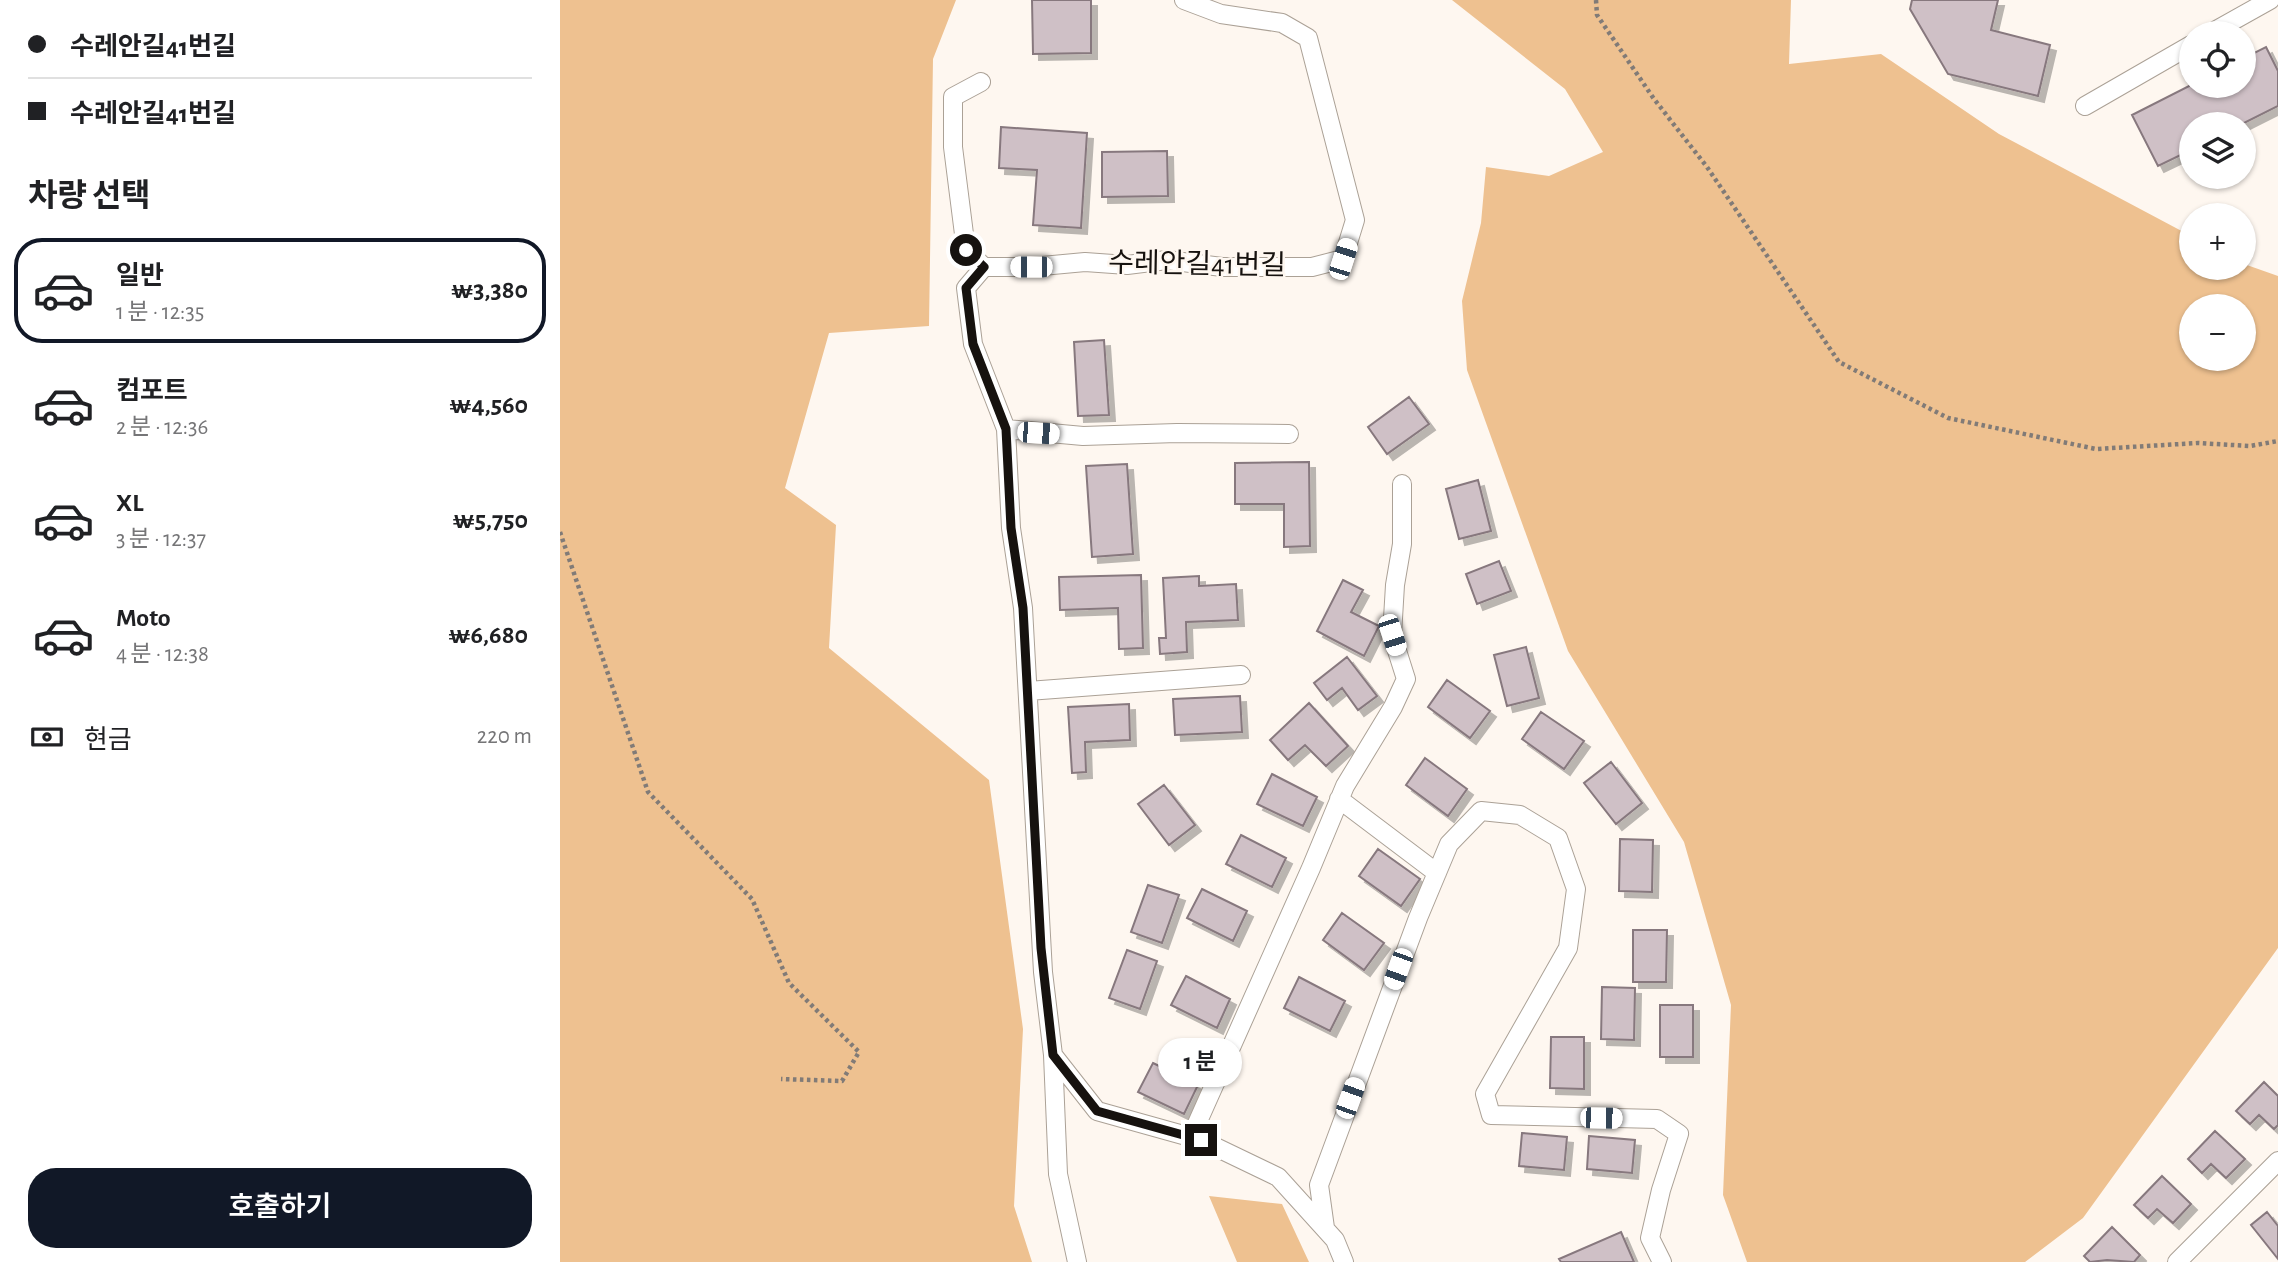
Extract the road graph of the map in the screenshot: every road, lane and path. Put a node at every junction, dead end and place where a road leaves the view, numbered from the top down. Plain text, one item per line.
1 (1184, 0) edge
2 (1596, 0) edge
3 (2270, 0) edge
4 (2232, 21) edge
5 (2179, 52) edge
6 (981, 82) dead end
7 (2085, 106) dead end
8 (984, 267) junction
9 (1006, 429) junction
10 (1289, 434) dead end
11 (2278, 441) edge
12 (1402, 484) dead end
13 (560, 532) edge
14 (1241, 675) dead end
15 (1028, 691) junction
16 (1339, 799) junction
17 (1437, 873) junction
18 (1053, 1055) junction
19 (781, 1079) dead end
20 (1191, 1137) junction
21 (2278, 1161) edge
22 (1325, 1228) junction
23 (1077, 1262) edge
24 (1344, 1262) edge
25 (1662, 1262) edge
26 (2177, 1262) edge

1 - 8 lane, 수레안길41번길
2 - 11 path
3 - 4 lane
5 - 7 lane
6 - 8 lane
8 - 9 lane
9 - 10 lane
9 - 15 lane
12 - 16 lane
13 - 19 path
14 - 15 lane
15 - 18 lane
16 - 17 lane
16 - 20 lane
17 - 22 lane
17 - 25 lane
18 - 20 lane
18 - 23 lane
20 - 22 lane
21 - 26 lane
22 - 24 lane

